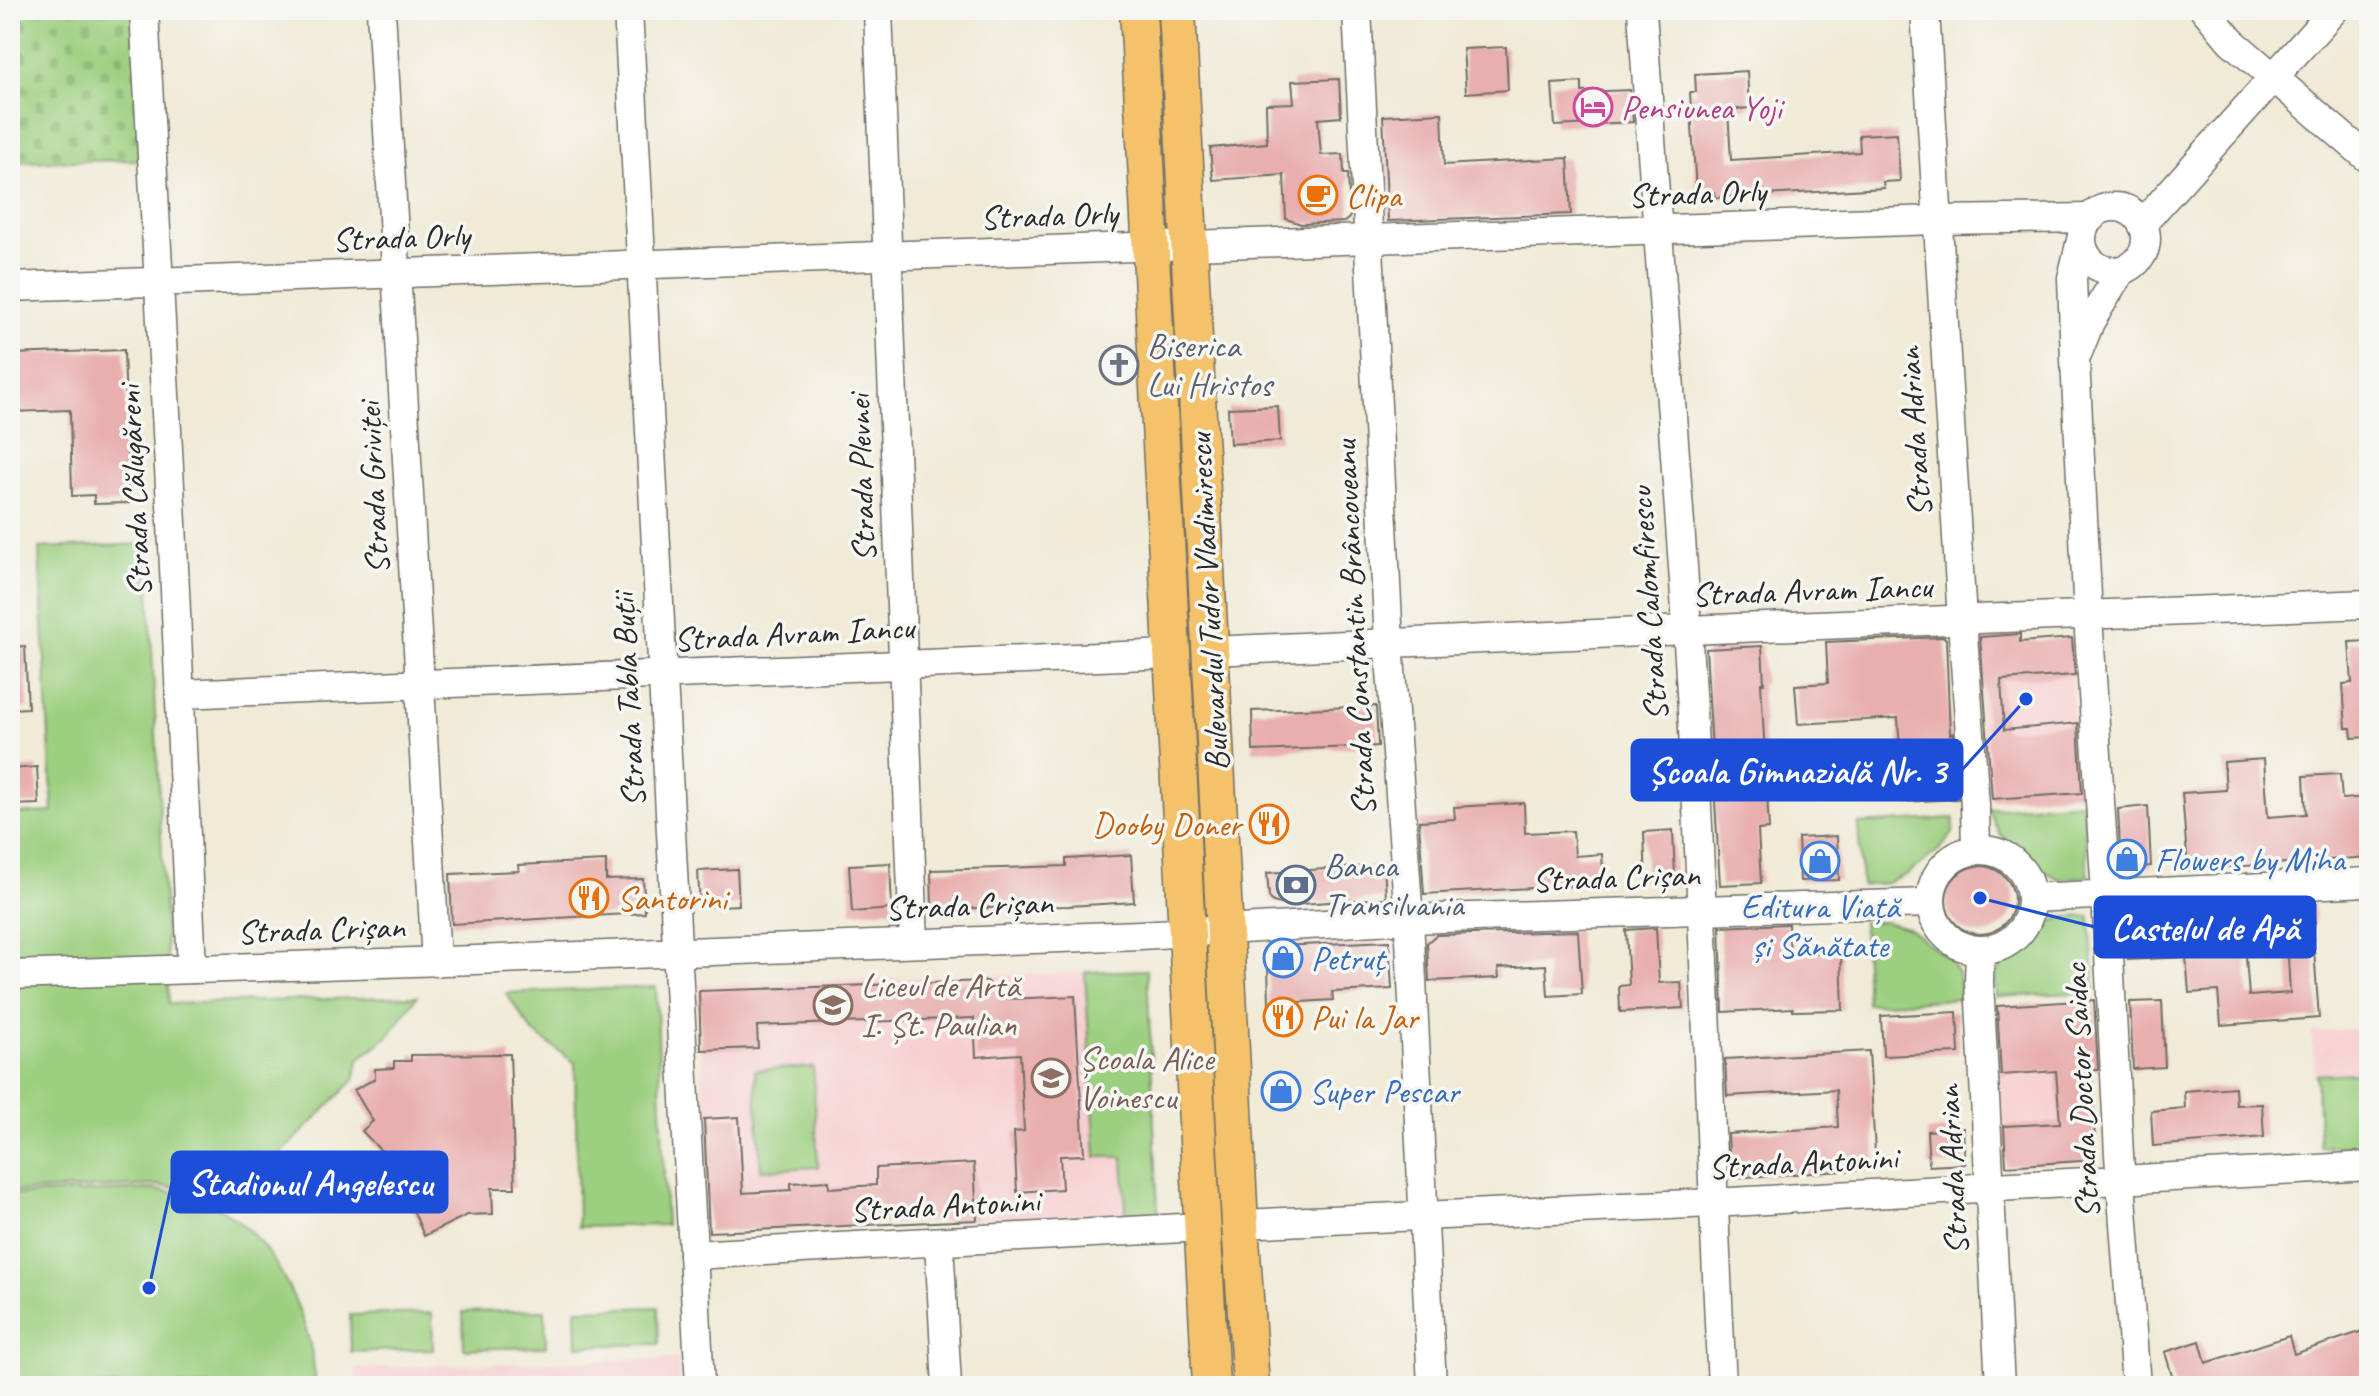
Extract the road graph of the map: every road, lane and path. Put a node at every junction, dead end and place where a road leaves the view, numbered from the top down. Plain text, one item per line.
1 (144, 10) edge
2 (381, 10) edge
3 (628, 10) edge
4 (878, 10) edge
5 (1138, 10) edge
6 (1177, 10) edge
7 (1357, 10) edge
8 (1642, 10) edge
9 (1925, 10) edge
10 (2205, 10) edge
11 (2334, 10) edge
12 (2272, 77) junction
13 (2369, 159) edge
14 (1937, 220) junction
15 (2142, 224) junction
16 (2087, 227) junction
17 (1657, 231) junction
18 (1368, 241) junction
19 (1190, 245) junction
20 (1151, 247) junction
21 (888, 256) junction
22 (641, 264) junction
23 (2121, 271) junction
24 (397, 274) junction
25 (159, 282) junction
26 (10, 287) edge
27 (2075, 360) junction
28 (2369, 604) edge
29 (2088, 616) junction
30 (1962, 620) junction
31 (1687, 630) junction
32 (1389, 643) junction
33 (1210, 651) junction
34 (1172, 654) junction
35 (905, 664) junction
36 (663, 676) junction
37 (420, 684) junction
38 (180, 694) junction
39 (1976, 850) junction
40 (2369, 882) edge
41 (2106, 894) junction
42 (2031, 898) junction
43 (1930, 903) junction
44 (1703, 910) junction
45 (1409, 919) junction
46 (1225, 930) junction
47 (1187, 932) junction
48 (914, 943) junction
49 (1980, 951) junction
50 (677, 953) junction
51 (436, 962) junction
52 (192, 969) junction
53 (10, 975) edge
54 (2369, 1166) edge
55 (2121, 1181) junction
56 (1989, 1188) junction
57 (1713, 1203) junction
58 (1422, 1217) junction
59 (1240, 1224) junction
60 (1201, 1227) junction
61 (939, 1242) junction
62 (693, 1255) junction
63 (700, 1386) edge
64 (947, 1386) edge
65 (1211, 1386) edge
66 (1251, 1386) edge
67 (1432, 1386) edge
68 (1722, 1386) edge
69 (2000, 1386) edge
70 (2136, 1386) edge

1 - 25 street, Strada Călugăreni
2 - 24 street, Strada Griviței
3 - 22 street, Strada Tabla Buții
4 - 21 street, Strada Plevnei
5 - 20 main road, Bulevardul Tudor Vladimirescu
6 - 19 main road, Bulevardul Tudor Vladimirescu
7 - 18 street, Strada Constantin Brâncoveanu
8 - 17 street, Strada Calomfirescu
9 - 14 street, Strada Adrian
10 - 12 street
11 - 12 street
12 - 13 street
12 - 15 street
14 - 16 street, Strada Orly
14 - 17 street, Strada Orly
14 - 30 street, Strada Adrian
15 - 16 street
15 - 23 street, Strada Doctor Saidac
16 - 23 street
16 - 27 street, Strada Doctor Saidac
17 - 18 street, Strada Orly
17 - 31 street, Strada Calomfirescu
18 - 19 street, Strada Orly
18 - 32 street, Strada Constantin Brâncoveanu
19 - 20 street, Strada Orly
19 - 33 main road, Bulevardul Tudor Vladimirescu
20 - 21 street, Strada Orly
20 - 34 main road, Bulevardul Tudor Vladimirescu
21 - 22 street, Strada Orly
21 - 35 street, Strada Plevnei
22 - 24 street, Strada Orly
22 - 36 street, Strada Tabla Buții
23 - 27 street, Strada Doctor Saidac
24 - 25 street, Strada Orly
24 - 37 street, Strada Griviței
25 - 26 street, Strada Orly
25 - 38 street, Strada Călugăreni
27 - 29 street, Strada Doctor Saidac
28 - 29 street, Strada Avram Iancu
29 - 30 street, Strada Avram Iancu
29 - 41 street, Strada Doctor Saidac
30 - 31 street, Strada Avram Iancu
30 - 39 street, Strada Adrian
31 - 32 street, Strada Avram Iancu
31 - 44 street, Strada Calomfirescu
32 - 33 street, Strada Avram Iancu
32 - 45 street, Strada Constantin Brâncoveanu
33 - 46 main road, Bulevardul Tudor Vladimirescu
34 - 35 street, Strada Avram Iancu
34 - 47 main road, Bulevardul Tudor Vladimirescu
35 - 36 street, Strada Avram Iancu
35 - 48 street, Strada Plevnei
36 - 37 street, Strada Avram Iancu
36 - 50 street, Strada Tabla Buții
37 - 38 street, Strada Avram Iancu
37 - 51 street, Strada Griviței
38 - 52 street, Strada Călugăreni
39 - 42 street
39 - 43 street
40 - 41 street
41 - 42 street
41 - 55 street, Strada Doctor Saidac
42 - 49 street
43 - 44 street, Strada Crișan
43 - 49 street
44 - 45 street, Strada Crișan
44 - 57 street, Strada Calomfirescu
45 - 46 street, Strada Crișan
45 - 58 street, Strada Constantin Brâncoveanu
46 - 47 street, Strada Crișan
46 - 59 main road, Bulevardul Tudor Vladimirescu
47 - 48 street, Strada Crișan
47 - 60 main road, Bulevardul Tudor Vladimirescu
48 - 50 street, Strada Crișan
49 - 56 street, Strada Adrian
50 - 51 street, Strada Crișan
50 - 62 street, Strada Tabla Buții
51 - 52 street, Strada Crișan
52 - 53 street, Strada Crișan
54 - 55 street, Strada Antonini
55 - 56 street, Strada Antonini
55 - 70 street, Strada Doctor Saidac
56 - 57 street, Strada Antonini
56 - 69 street, Strada Adrian
57 - 58 street, Strada Antonini
57 - 68 street, Strada Calomfirescu
58 - 59 street, Strada Antonini
58 - 67 street, Strada Constantin Brâncoveanu
59 - 66 main road, Bulevardul Tudor Vladimirescu
60 - 61 street, Strada Antonini
60 - 65 main road, Bulevardul Tudor Vladimirescu
61 - 62 street, Strada Antonini
61 - 64 street
62 - 63 street, Strada Tabla Buții

